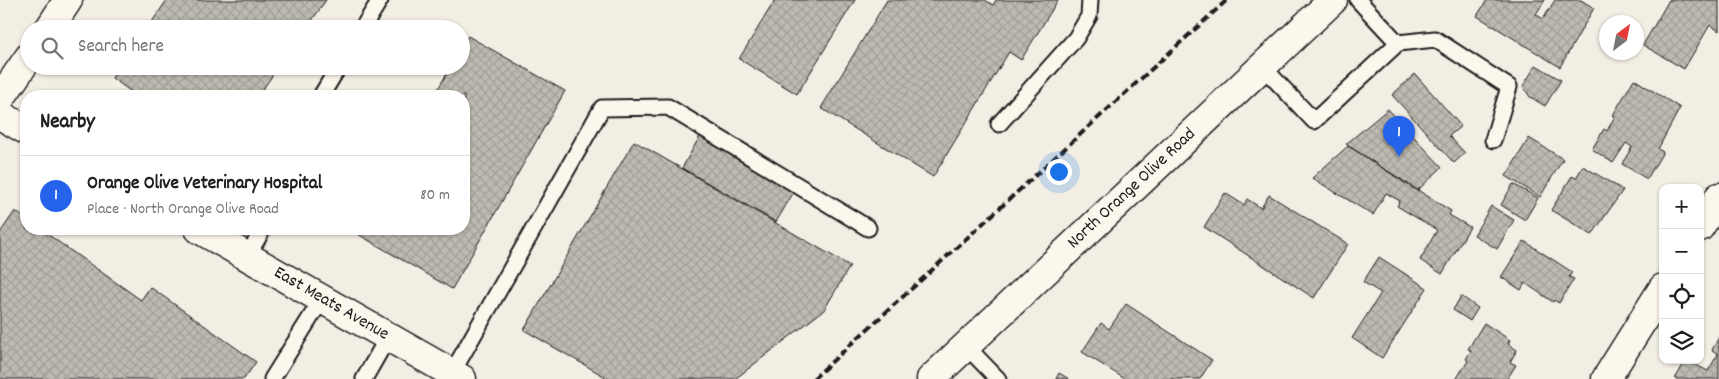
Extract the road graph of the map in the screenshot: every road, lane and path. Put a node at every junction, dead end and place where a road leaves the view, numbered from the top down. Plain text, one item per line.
1 (68, 0) edge
2 (380, 0) edge
3 (1090, 0) edge
4 (1334, 0) edge
5 (1358, 0) edge
6 (54, 20) edge
7 (368, 20) edge
8 (1398, 43) junction
9 (1263, 67) junction
10 (20, 70) edge
11 (334, 75) edge
12 (325, 90) edge
13 (0, 99) edge
14 (0, 115) edge
15 (999, 124) dead end
16 (20, 127) edge
17 (1493, 140) dead end
18 (1719, 197) edge
19 (1704, 221) edge
20 (868, 228) dead end
21 (210, 235) edge
22 (259, 235) edge
23 (247, 256) junction
24 (1659, 294) edge
25 (322, 299) junction
26 (388, 337) junction
27 (966, 346) junction
28 (943, 375) edge
29 (457, 376) edge
30 (272, 379) edge
31 (364, 379) edge
32 (998, 379) edge
33 (1606, 379) edge

1 - 6 street
2 - 7 lane
3 - 15 lane
4 - 9 street, North Orange Olive Road
5 - 8 lane
8 - 9 lane
8 - 17 lane
9 - 27 street, North Orange Olive Road
10 - 13 street
11 - 12 lane
14 - 16 street
18 - 19 street
20 - 29 lane
21 - 23 street, East Meats Avenue
22 - 23 lane
23 - 25 street, East Meats Avenue
24 - 33 street
25 - 26 street, East Meats Avenue
25 - 30 lane
26 - 29 street, East Meats Avenue
26 - 31 lane
27 - 28 street, North Orange Olive Road
27 - 32 lane

